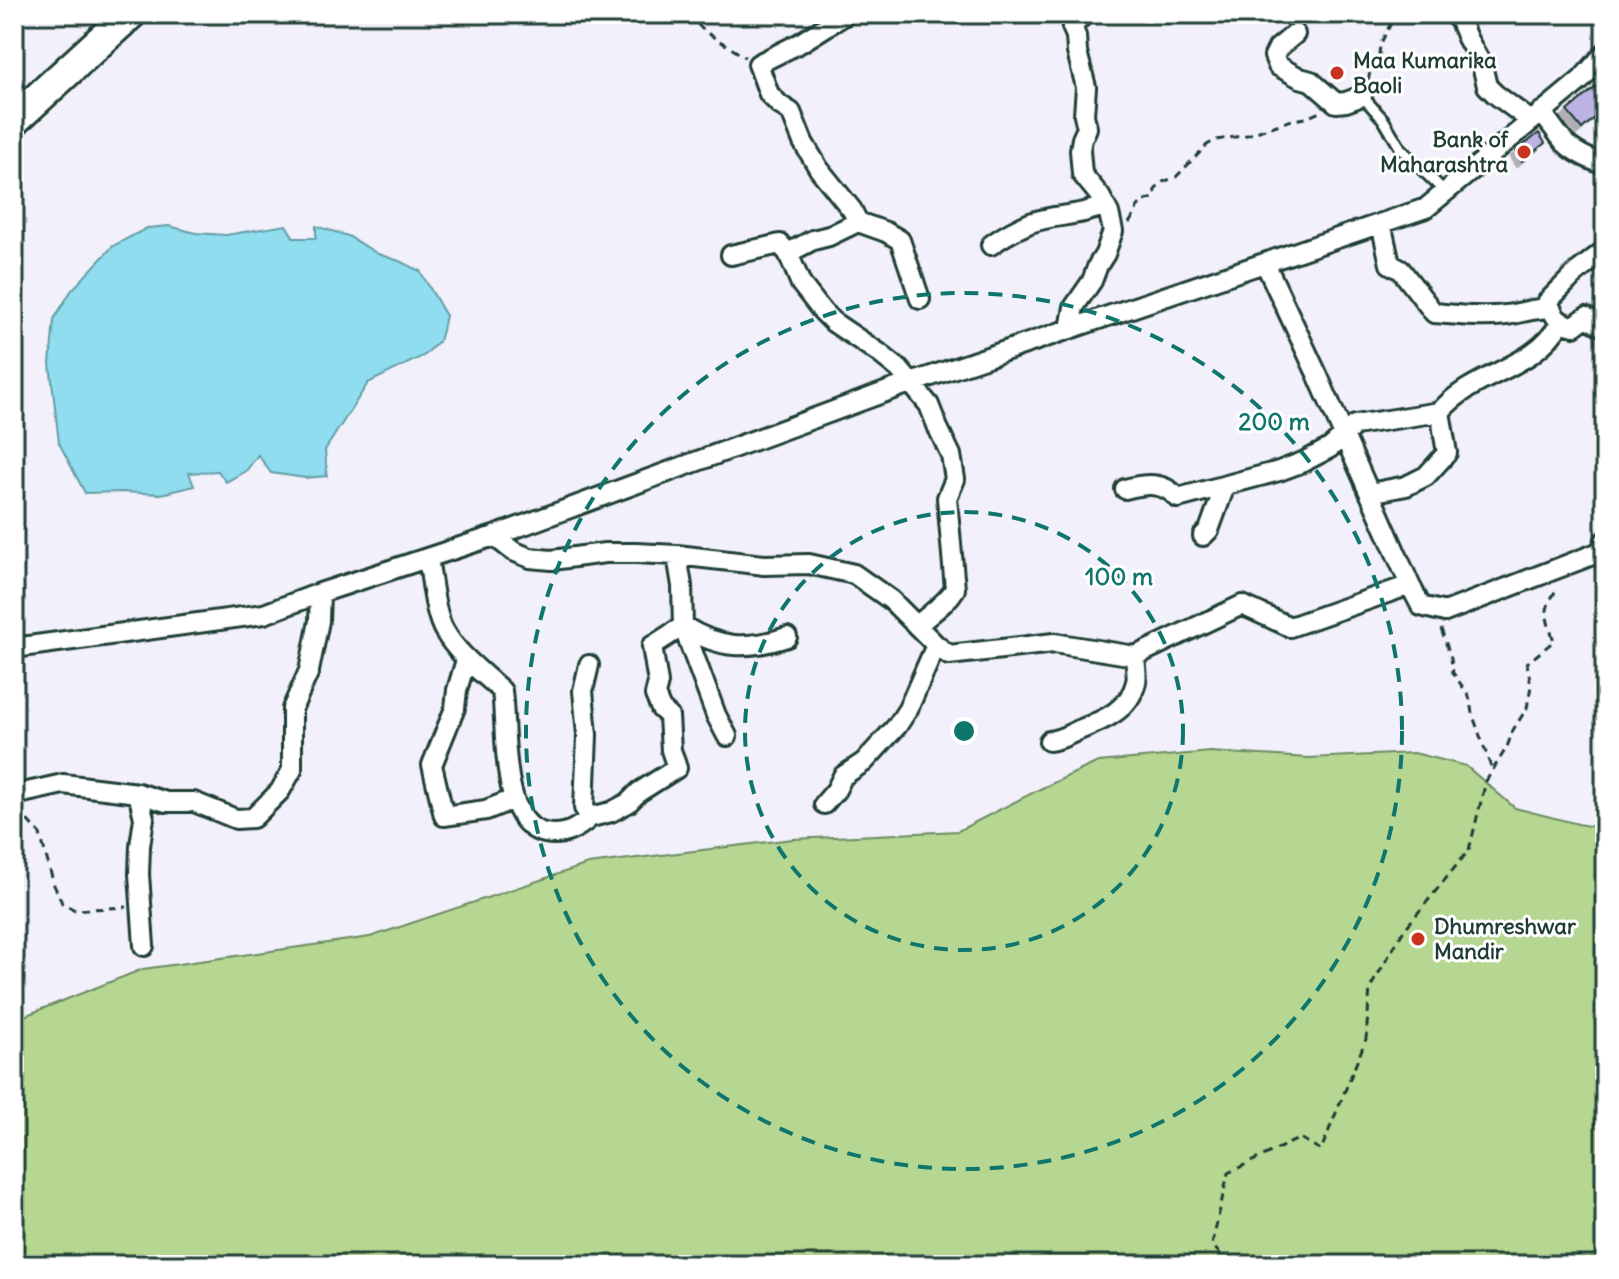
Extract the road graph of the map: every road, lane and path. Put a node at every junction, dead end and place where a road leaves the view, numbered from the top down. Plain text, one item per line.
1 (130, 14) edge
2 (688, 14) edge
3 (846, 14) edge
4 (1084, 14) edge
5 (1392, 14) edge
6 (1453, 14) edge
7 (1295, 34) dead end
8 (1605, 53) edge
9 (758, 64) junction
10 (1362, 96) junction
11 (1336, 103) junction
12 (1536, 116) junction
13 (14, 120) edge
14 (1605, 165) edge
15 (1445, 192) junction
16 (1104, 205) junction
17 (858, 222) junction
18 (1381, 223) junction
19 (1113, 231) junction
20 (991, 245) dead end
21 (1605, 250) edge
22 (788, 253) junction
23 (731, 255) dead end
24 (1265, 263) junction
25 (920, 299) dead end
26 (1555, 315) junction
27 (1605, 328) edge
28 (1070, 329) junction
29 (911, 383) junction
30 (1440, 412) junction
31 (1344, 436) junction
32 (1225, 486) junction
33 (1125, 489) dead end
34 (1370, 493) junction
35 (494, 536) junction
36 (1203, 536) dead end
37 (1605, 544) edge
38 (677, 555) junction
39 (428, 558) junction
40 (1559, 568) junction
41 (1410, 585) junction
42 (320, 593) junction
43 (1438, 610) junction
44 (918, 625) junction
45 (683, 626) junction
46 (787, 637) dead end
47 (936, 645) junction
48 (14, 648) edge
49 (1135, 656) junction
50 (466, 660) junction
51 (589, 665) dead end
52 (727, 736) dead end
53 (1049, 741) dead end
54 (1492, 770) junction
55 (138, 793) junction
56 (14, 795) edge
57 (514, 799) junction
58 (824, 804) dead end
59 (14, 809) edge
60 (591, 817) junction
61 (141, 906) junction
62 (144, 946) dead end
63 (1230, 1265) edge
64 (1237, 1265) edge
65 (1268, 1265) edge

1 - 13 highway
2 - 9 path
3 - 9 street
4 - 16 street
5 - 10 path
6 - 12 street
7 - 11 street
8 - 12 street
9 - 17 street
10 - 11 street
10 - 15 lane
11 - 19 path
12 - 14 street
12 - 15 street
15 - 18 street
16 - 19 street
16 - 20 street
17 - 22 street
17 - 25 street
18 - 24 street
18 - 26 street
19 - 28 street
21 - 26 street
22 - 23 street
22 - 29 street
24 - 28 street
24 - 31 street
26 - 27 street
26 - 30 street
28 - 29 street
29 - 35 street
29 - 44 street
30 - 31 street
30 - 34 street
31 - 32 street
31 - 34 street
32 - 33 street
32 - 36 street
34 - 41 street
35 - 38 street
35 - 39 street
37 - 40 street
38 - 44 street
38 - 45 street
39 - 42 street
39 - 50 street
40 - 43 street
40 - 54 path
41 - 43 street
41 - 49 street
42 - 48 street
42 - 55 street
43 - 54 path
44 - 47 street
45 - 46 street
45 - 52 street
45 - 60 street
47 - 49 street
47 - 58 street
49 - 53 street
50 - 57 street
50 - 57 street
51 - 60 street
54 - 63 path
55 - 56 street
55 - 61 street
57 - 60 street
59 - 61 path
61 - 62 street
64 - 65 path

